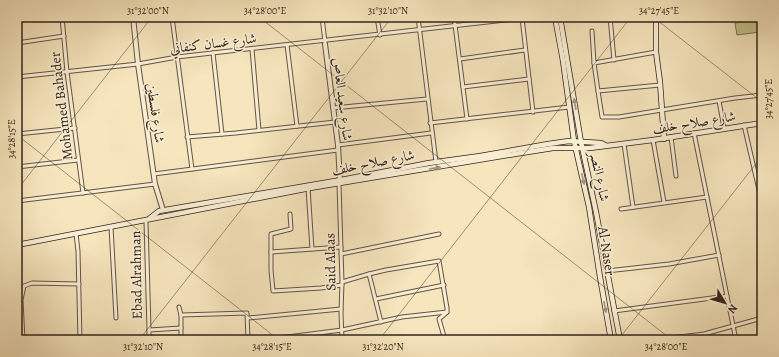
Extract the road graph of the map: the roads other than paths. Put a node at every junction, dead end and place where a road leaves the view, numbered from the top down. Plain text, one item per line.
1 (62, 17) edge
2 (133, 17) edge
3 (172, 17) edge
4 (322, 17) edge
5 (377, 17) edge
6 (418, 17) edge
7 (454, 17) edge
8 (531, 17) edge
9 (555, 17) edge
10 (560, 17) edge
11 (610, 17) edge
12 (520, 18) edge
13 (655, 18) edge
14 (455, 26) junction
15 (419, 30) junction
16 (592, 31) dead end
17 (380, 35) junction
18 (64, 36) junction
19 (325, 42) junction
20 (17, 43) edge
21 (288, 45) junction
22 (252, 49) junction
23 (525, 50) junction
24 (656, 52) junction
25 (213, 53) junction
26 (177, 57) junction
27 (460, 59) junction
28 (614, 60) junction
29 (594, 63) junction
30 (138, 64) junction
31 (67, 72) junction
32 (17, 77) edge
33 (529, 79) junction
34 (660, 85) junction
35 (463, 87) junction
36 (598, 91) junction
37 (762, 95) edge
38 (427, 99) junction
39 (719, 101) junction
40 (569, 107) junction
41 (333, 108) junction
42 (663, 109) junction
43 (533, 112) junction
44 (467, 119) junction
45 (335, 122) junction
46 (762, 123) edge
47 (430, 124) junction
48 (744, 125) junction
49 (297, 126) junction
50 (75, 128) junction
51 (724, 128) junction
52 (259, 130) junction
53 (431, 133) junction
54 (694, 133) junction
55 (17, 134) edge
56 (222, 134) junction
57 (188, 137) junction
58 (671, 137) junction
59 (664, 138) junction
60 (653, 140) junction
61 (574, 141) junction
62 (581, 142) junction
63 (624, 144) junction
64 (338, 145) junction
65 (605, 145) junction
66 (576, 148) junction
67 (582, 148) junction
68 (338, 150) junction
69 (78, 160) junction
70 (436, 162) junction
71 (17, 167) edge
72 (192, 169) junction
73 (154, 174) junction
74 (676, 176) dead end
75 (340, 182) junction
76 (155, 184) junction
77 (308, 188) junction
78 (83, 193) junction
79 (707, 197) junction
80 (17, 201) edge
81 (664, 202) junction
82 (762, 202) edge
83 (633, 207) junction
84 (621, 209) dead end
85 (163, 210) junction
86 (290, 214) dead end
87 (147, 220) junction
88 (110, 227) junction
89 (76, 234) junction
90 (439, 234) dead end
91 (17, 245) edge
92 (341, 247) junction
93 (312, 249) junction
94 (271, 252) junction
95 (341, 254) junction
96 (719, 255) junction
97 (607, 271) junction
98 (369, 274) junction
99 (79, 284) junction
100 (342, 284) junction
101 (444, 285) junction
102 (728, 296) junction
103 (376, 299) junction
104 (179, 307) dead end
105 (341, 309) junction
106 (614, 311) junction
107 (447, 312) junction
108 (181, 315) junction
109 (116, 318) dead end
110 (248, 318) junction
111 (762, 318) edge
112 (381, 322) junction
113 (733, 326) junction
114 (181, 328) junction
115 (149, 330) junction
116 (342, 330) junction
117 (303, 338) edge
118 (445, 339) edge
119 (23, 340) edge
120 (80, 340) edge
121 (149, 340) edge
122 (181, 340) edge
123 (214, 340) edge
124 (248, 340) edge
125 (264, 340) edge
126 (342, 340) edge
127 (440, 340) edge
128 (612, 340) edge
129 (620, 340) edge
130 (655, 340) edge
131 (736, 340) edge

1 - 18 street, Mohamed Bahader
2 - 30 street, شارع فلسطين
3 - 26 street
4 - 19 street, شارع سعيد العاص
5 - 17 street
6 - 15 street
7 - 14 street
8 - 12 street, شارع غسان كنفاني
9 - 40 main road, شارع النصر
62 -> 10 main road, شارع النصر
11 - 28 street
12 - 14 street, شارع غسان كنفاني
12 - 23 street
13 - 24 main road
14 - 15 street, شارع غسان كنفاني
14 - 27 street
15 - 17 street, شارع غسان كنفاني
15 - 38 street
16 - 29 street
17 - 19 street, شارع غسان كنفاني
18 - 20 street
18 - 31 street, Mohamed Bahader
19 - 21 street, شارع غسان كنفاني
19 - 41 street, شارع سعيد العاص
21 - 22 street, شارع غسان كنفاني
21 - 49 street
22 - 25 street, شارع غسان كنفاني
22 - 52 street
23 - 27 street
23 - 33 street
24 - 28 street
24 - 34 main road
25 - 26 street, شارع غسان كنفاني
25 - 56 street
26 - 30 street, شارع غسان كنفاني
26 - 57 street
27 - 35 street
28 - 29 street
29 - 36 street
30 - 31 street, شارع غسان كنفاني
30 - 73 street, شارع فلسطين
31 - 32 street, شارع غسان كنفاني
31 - 50 street, Mohamed Bahader
33 - 35 street
33 - 43 street
34 - 36 street
34 - 42 main road
35 - 44 street
36 - 42 street
37 - 39 street
38 - 41 street
38 - 47 street
39 - 42 street
39 - 51 street
40 - 43 street
40 - 61 main road, شارع النصر
41 - 45 street, شارع سعيد العاص
42 - 59 main road
43 - 44 street
44 - 47 street
45 - 49 street
45 - 64 street, شارع سعيد العاص
46 - 48 main road, شارع صلاح خلف
47 - 53 street
48 - 51 main road, شارع صلاح خلف
48 - 82 street
49 - 52 street
50 - 55 street
50 - 69 street, Mohamed Bahader
51 - 54 main road, شارع صلاح خلف
52 - 56 street
53 - 64 street
53 - 70 street
54 - 58 main road, شارع صلاح خلف
54 - 79 street
56 - 57 street
57 - 72 street
58 - 59 main road, شارع صلاح خلف
58 - 74 street
59 - 60 main road, شارع صلاح خلف
60 - 63 main road, شارع صلاح خلف
60 - 81 street
61 - 62 main road, شارع صلاح خلف
61 - 66 main road, Al-Naser
61 - 70 main road, شارع صلاح خلف
62 - 65 main road, شارع صلاح خلف
62 - 67 main road, شارع النصر
63 - 65 main road, شارع صلاح خلف
63 - 83 street
64 - 68 street, شارع سعيد العاص
65 - 67 main road, شارع صلاح خلف
66 - 67 main road, شارع صلاح خلف
75 -> 66 main road, شارع صلاح خلف
66 -> 128 main road, Al-Naser
67 - 97 main road, شارع النصر
68 - 72 street
68 - 75 street, شارع سعيد العاص
69 - 71 street
69 - 78 street, Mohamed Bahader
70 - 75 main road, شارع صلاح خلف
72 - 73 street
73 - 76 street, شارع فلسطين
75 - 77 main road, شارع صلاح خلف
75 - 85 main road, شارع صلاح خلف
75 - 92 street, Said Alaas
76 - 78 street
76 - 85 street, شارع فلسطين
77 - 87 main road, شارع صلاح خلف
77 - 93 street
78 - 80 street
79 - 81 street
79 - 96 street
81 - 83 street
83 - 84 street
85 - 87 main road, شارع صلاح خلف
86 - 94 street
87 - 88 main road, شارع صلاح خلف
87 - 115 street, Ebad Alrahman
88 - 89 main road, شارع صلاح خلف
88 - 109 street
89 - 91 main road, شارع صلاح خلف
89 - 99 street
90 - 95 street
92 - 93 street
92 - 95 street, Said Alaas
93 - 94 street
94 - 100 street
95 - 100 street, Said Alaas
96 - 97 street
96 - 102 street
97 - 106 main road, شارع النصر
98 - 100 street
98 - 101 street
98 - 103 street
99 - 119 street
99 - 120 street
100 - 105 street, Said Alaas
101 - 103 street
101 - 107 street
102 - 106 street
102 - 113 street
103 - 112 street
104 - 108 street
105 - 110 street
105 - 116 street, Said Alaas
106 - 129 main road, شارع النصر
107 - 112 street
107 - 118 street
108 - 110 street
108 - 114 street
110 - 124 street
111 - 113 street
112 - 116 street
113 - 130 street
113 - 131 street
114 - 115 street, Ebad Alrahman
114 - 122 street
115 - 121 street, Ebad Alrahman
116 - 117 street
116 - 126 street, Said Alaas
117 - 125 street
118 - 127 street
123 - 124 street

